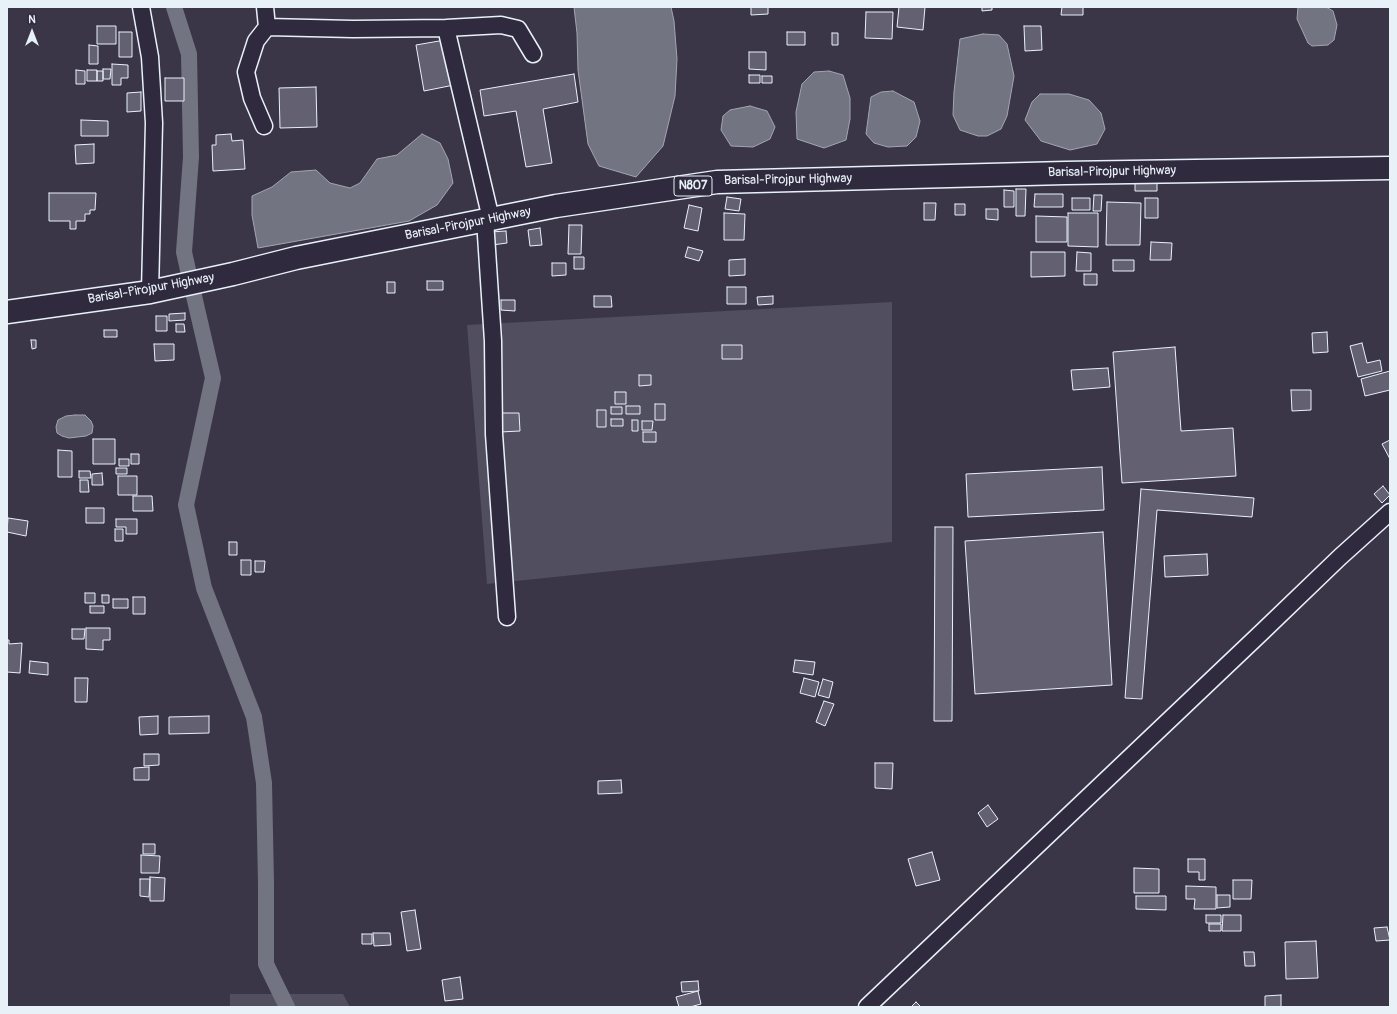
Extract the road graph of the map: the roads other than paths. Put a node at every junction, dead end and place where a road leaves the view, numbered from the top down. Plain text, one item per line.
1 (141, 7) edge
2 (265, 7) edge
3 (267, 27) junction
4 (446, 28) junction
5 (532, 54) dead end
6 (264, 126) dead end
7 (1390, 168) edge
8 (488, 220) junction
9 (150, 292) junction
10 (7, 312) edge
11 (1390, 512) edge
12 (507, 617) dead end
13 (867, 1007) edge

1 - 9 street
2 - 3 street
3 - 4 street
3 - 6 street
4 - 5 street
4 - 8 street
7 - 8 highway, Barisal-Pirojpur Highway / N807
8 - 9 highway, Barisal-Pirojpur Highway / N807
8 - 12 street
9 - 10 highway, Barisal-Pirojpur Highway / N807
11 - 13 street

